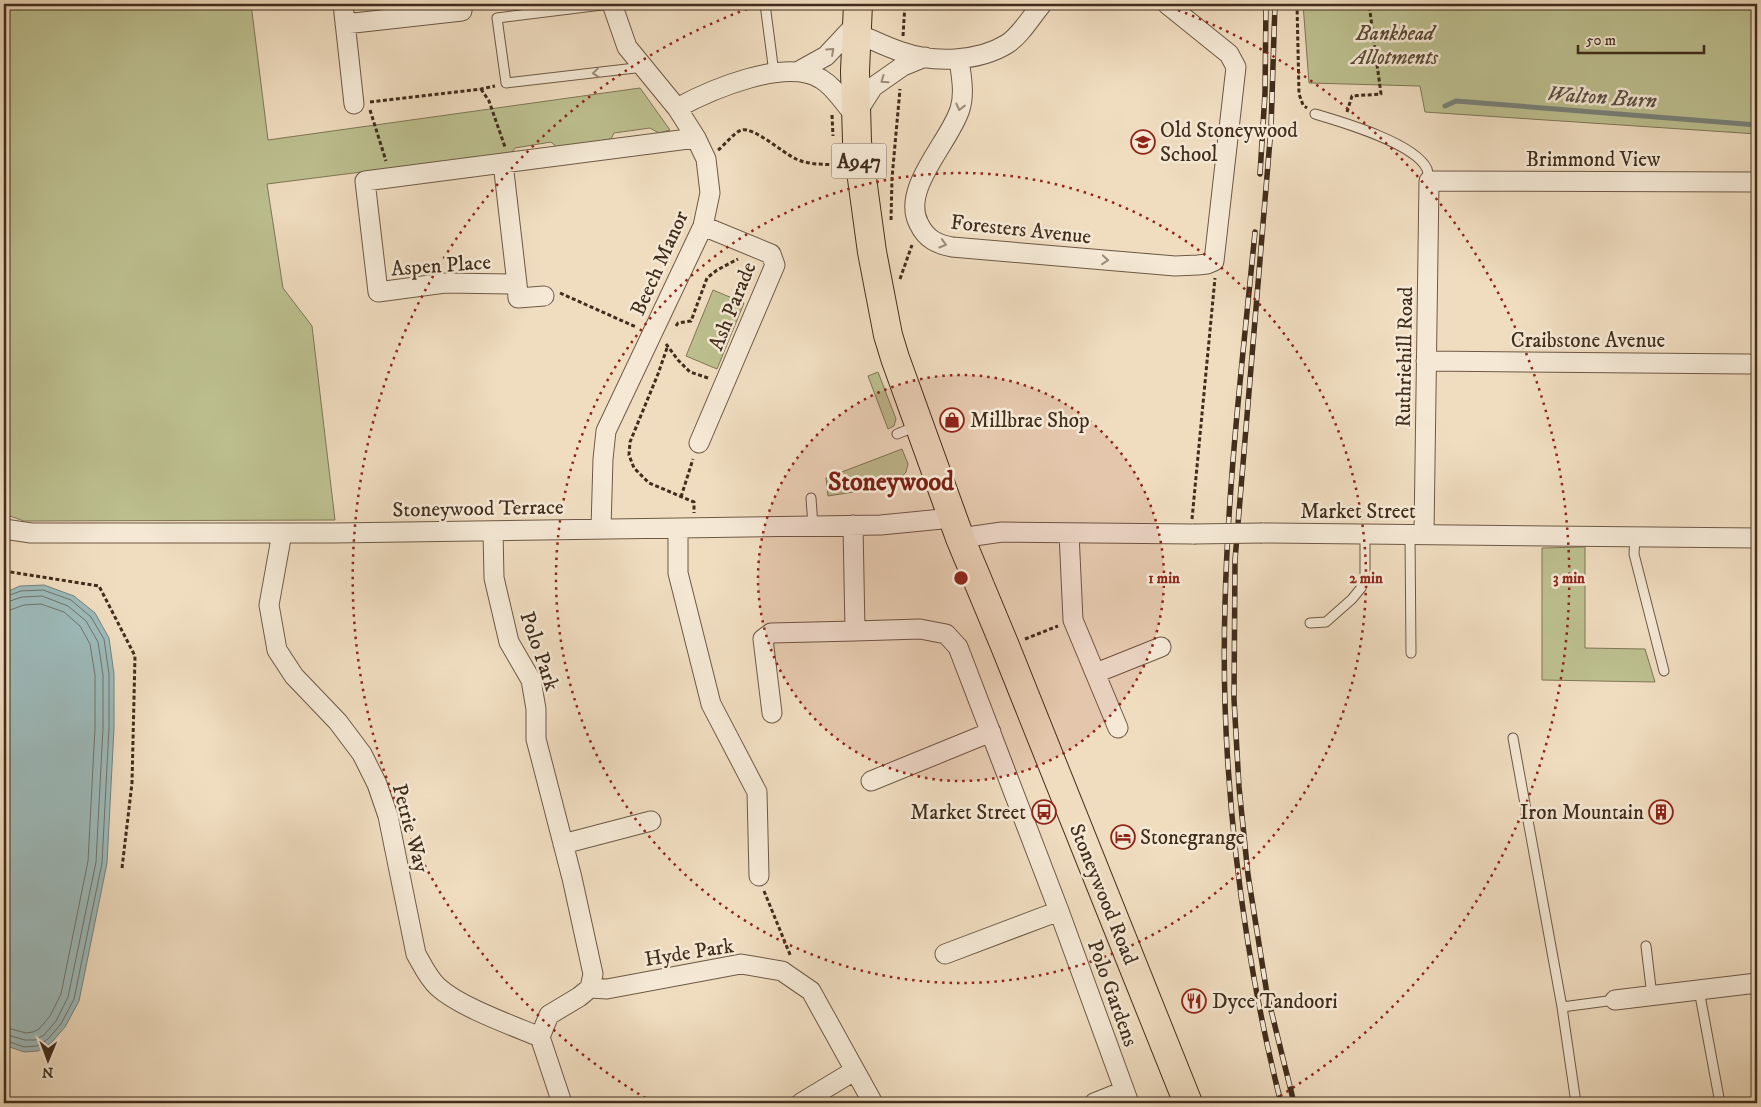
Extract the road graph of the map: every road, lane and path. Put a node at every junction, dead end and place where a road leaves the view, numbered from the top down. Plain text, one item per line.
1 (343, 4) edge
2 (611, 4) edge
3 (765, 4) edge
4 (905, 4) edge
5 (1042, 4) edge
6 (1167, 4) edge
7 (1297, 4) edge
8 (1369, 4) edge
9 (432, 9) edge
10 (462, 11) dead end
11 (857, 20) edge
12 (345, 24) junction
13 (903, 59) junction
14 (959, 59) junction
15 (644, 67) junction
16 (798, 71) junction
17 (774, 73) junction
18 (506, 83) junction
19 (481, 89) junction
20 (354, 104) dead end
21 (676, 108) junction
22 (1315, 114) joint
23 (855, 115) junction
24 (1344, 122) junction
25 (696, 138) junction
26 (704, 156) junction
27 (507, 162) junction
28 (838, 165) dead end
29 (391, 178) junction
30 (892, 178) dead end
31 (1429, 181) junction
32 (1757, 182) edge
33 (703, 226) junction
34 (919, 226) junction
35 (747, 244) junction
36 (1214, 261) junction
37 (517, 284) junction
38 (896, 285) dead end
39 (544, 296) joint
40 (674, 330) dead end
41 (652, 335) junction
42 (671, 338) dead end
43 (668, 345) junction
44 (1426, 362) junction
45 (1749, 364) dead end
46 (721, 393) junction
47 (699, 443) joint
48 (681, 497) junction
49 (811, 498) dead end
50 (853, 525) junction
51 (813, 526) junction
52 (601, 528) junction
53 (956, 528) junction
54 (4, 529) edge
55 (686, 529) junction
56 (493, 531) junction
57 (282, 533) junction
58 (1069, 533) junction
59 (1365, 533) junction
60 (1192, 534) junction
61 (1417, 534) junction
62 (1635, 537) junction
63 (1757, 538) edge
64 (4, 571) edge
65 (1073, 620) junction
66 (1310, 623) dead end
67 (855, 631) junction
68 (1005, 646) junction
69 (1161, 647) dead end
70 (1411, 653) dead end
71 (1664, 671) dead end
72 (1096, 673) junction
73 (772, 713) dead end
74 (1118, 728) dead end
75 (991, 732) junction
76 (1513, 738) dead end
77 (871, 781) dead end
78 (651, 821) dead end
79 (563, 844) junction
80 (122, 868) dead end
81 (759, 876) joint
82 (1059, 910) junction
83 (1646, 946) dead end
84 (945, 954) dead end
85 (1757, 984) edge
86 (804, 986) junction
87 (590, 988) junction
88 (1699, 990) junction
89 (1652, 996) junction
90 (1614, 1000) joint
91 (1562, 1006) junction
92 (540, 1037) junction
93 (854, 1071) junction
94 (1127, 1097) edge
95 (562, 1103) edge
96 (801, 1103) edge
97 (873, 1103) edge
98 (1094, 1103) edge
99 (1188, 1103) edge
100 (1576, 1103) edge
101 (1720, 1103) edge

1 - 12 street
2 - 15 street, Beech Manor
2 - 18 lane
3 - 17 lane
4 - 13 path
5 - 14 street
6 - 36 street
7 - 22 path
8 - 24 path
9 - 10 street
9 - 12 street
11 - 13 street
16 -> 11 street
11 - 23 main road, A947
12 - 20 street
13 - 14 street
13 -> 23 street
13 - 30 path
14 -> 34 street, Foresters Avenue
15 -> 18 lane
15 - 21 street, Beech Manor
16 - 17 street
16 - 23 street
17 - 21 street
18 - 19 path
19 - 27 path
19 - 29 path
21 - 25 street, Beech Manor
22 - 24 lane
23 - 53 main road, A947
24 - 31 lane
25 - 26 street, Beech Manor
25 - 27 street, Aspen Place
26 - 28 path
26 - 33 street, Beech Manor
27 - 29 street, Aspen Place
27 - 37 street, Aspen Place
29 - 37 street, Aspen Place
31 - 32 street, Brimmond View
31 - 44 street, Ruthriehill Road
33 - 35 street, Ash Parade
33 - 41 street, Beech Manor
34 -> 36 street, Foresters Avenue
34 - 38 path
35 - 40 path
35 - 46 street, Ash Parade
36 - 60 path
37 - 39 street, Aspen Place
39 - 41 path
41 - 43 path
41 - 52 street, Beech Manor
42 - 43 path
43 - 46 path
43 - 48 path
44 - 45 street, Craibstone Avenue
44 - 61 street, Ruthriehill Road
46 - 47 street, Ash Parade
47 - 48 path
48 - 55 path
49 - 51 lane
50 - 51 street, Stoneywood Terrace
50 - 53 street, Stoneywood Terrace
50 - 67 street
51 - 55 street, Stoneywood Terrace
52 - 55 street, Stoneywood Terrace
52 - 56 street, Stoneywood Terrace
53 - 58 street, Market Street
53 - 68 main road, Stoneywood Road / A947
54 - 57 street, Stoneywood Terrace
55 - 81 street
56 - 57 street, Stoneywood Terrace
56 - 79 street, Polo Park
57 - 92 street, Petrie Way
58 - 60 street, Market Street
58 - 65 street
59 - 60 street, Market Street, bridge
59 - 61 street, Market Street
59 - 66 lane
61 - 62 street, Market Street
61 - 70 lane
62 - 63 street, Market Street
62 - 71 lane
64 - 80 path
65 - 68 path
65 - 72 street
67 - 73 street, Polo Gardens
67 - 75 street, Polo Gardens
68 - 99 main road, Stoneywood Road / A947
69 - 72 street
72 - 74 street
75 - 77 street
75 - 82 street, Polo Gardens
76 - 91 lane
78 - 79 street
79 - 87 street, Polo Park
81 - 86 path
82 - 84 street
82 - 94 street, Polo Gardens
83 - 89 lane
85 - 88 street
86 - 87 street, Hyde Park
86 - 93 street, Hyde Park
87 - 92 street
88 - 89 street
88 - 101 lane
89 - 90 street
90 - 91 lane
91 - 100 lane
92 - 95 street
93 - 96 street
93 - 97 street, Hyde Park
94 - 98 street, Polo Gardens

